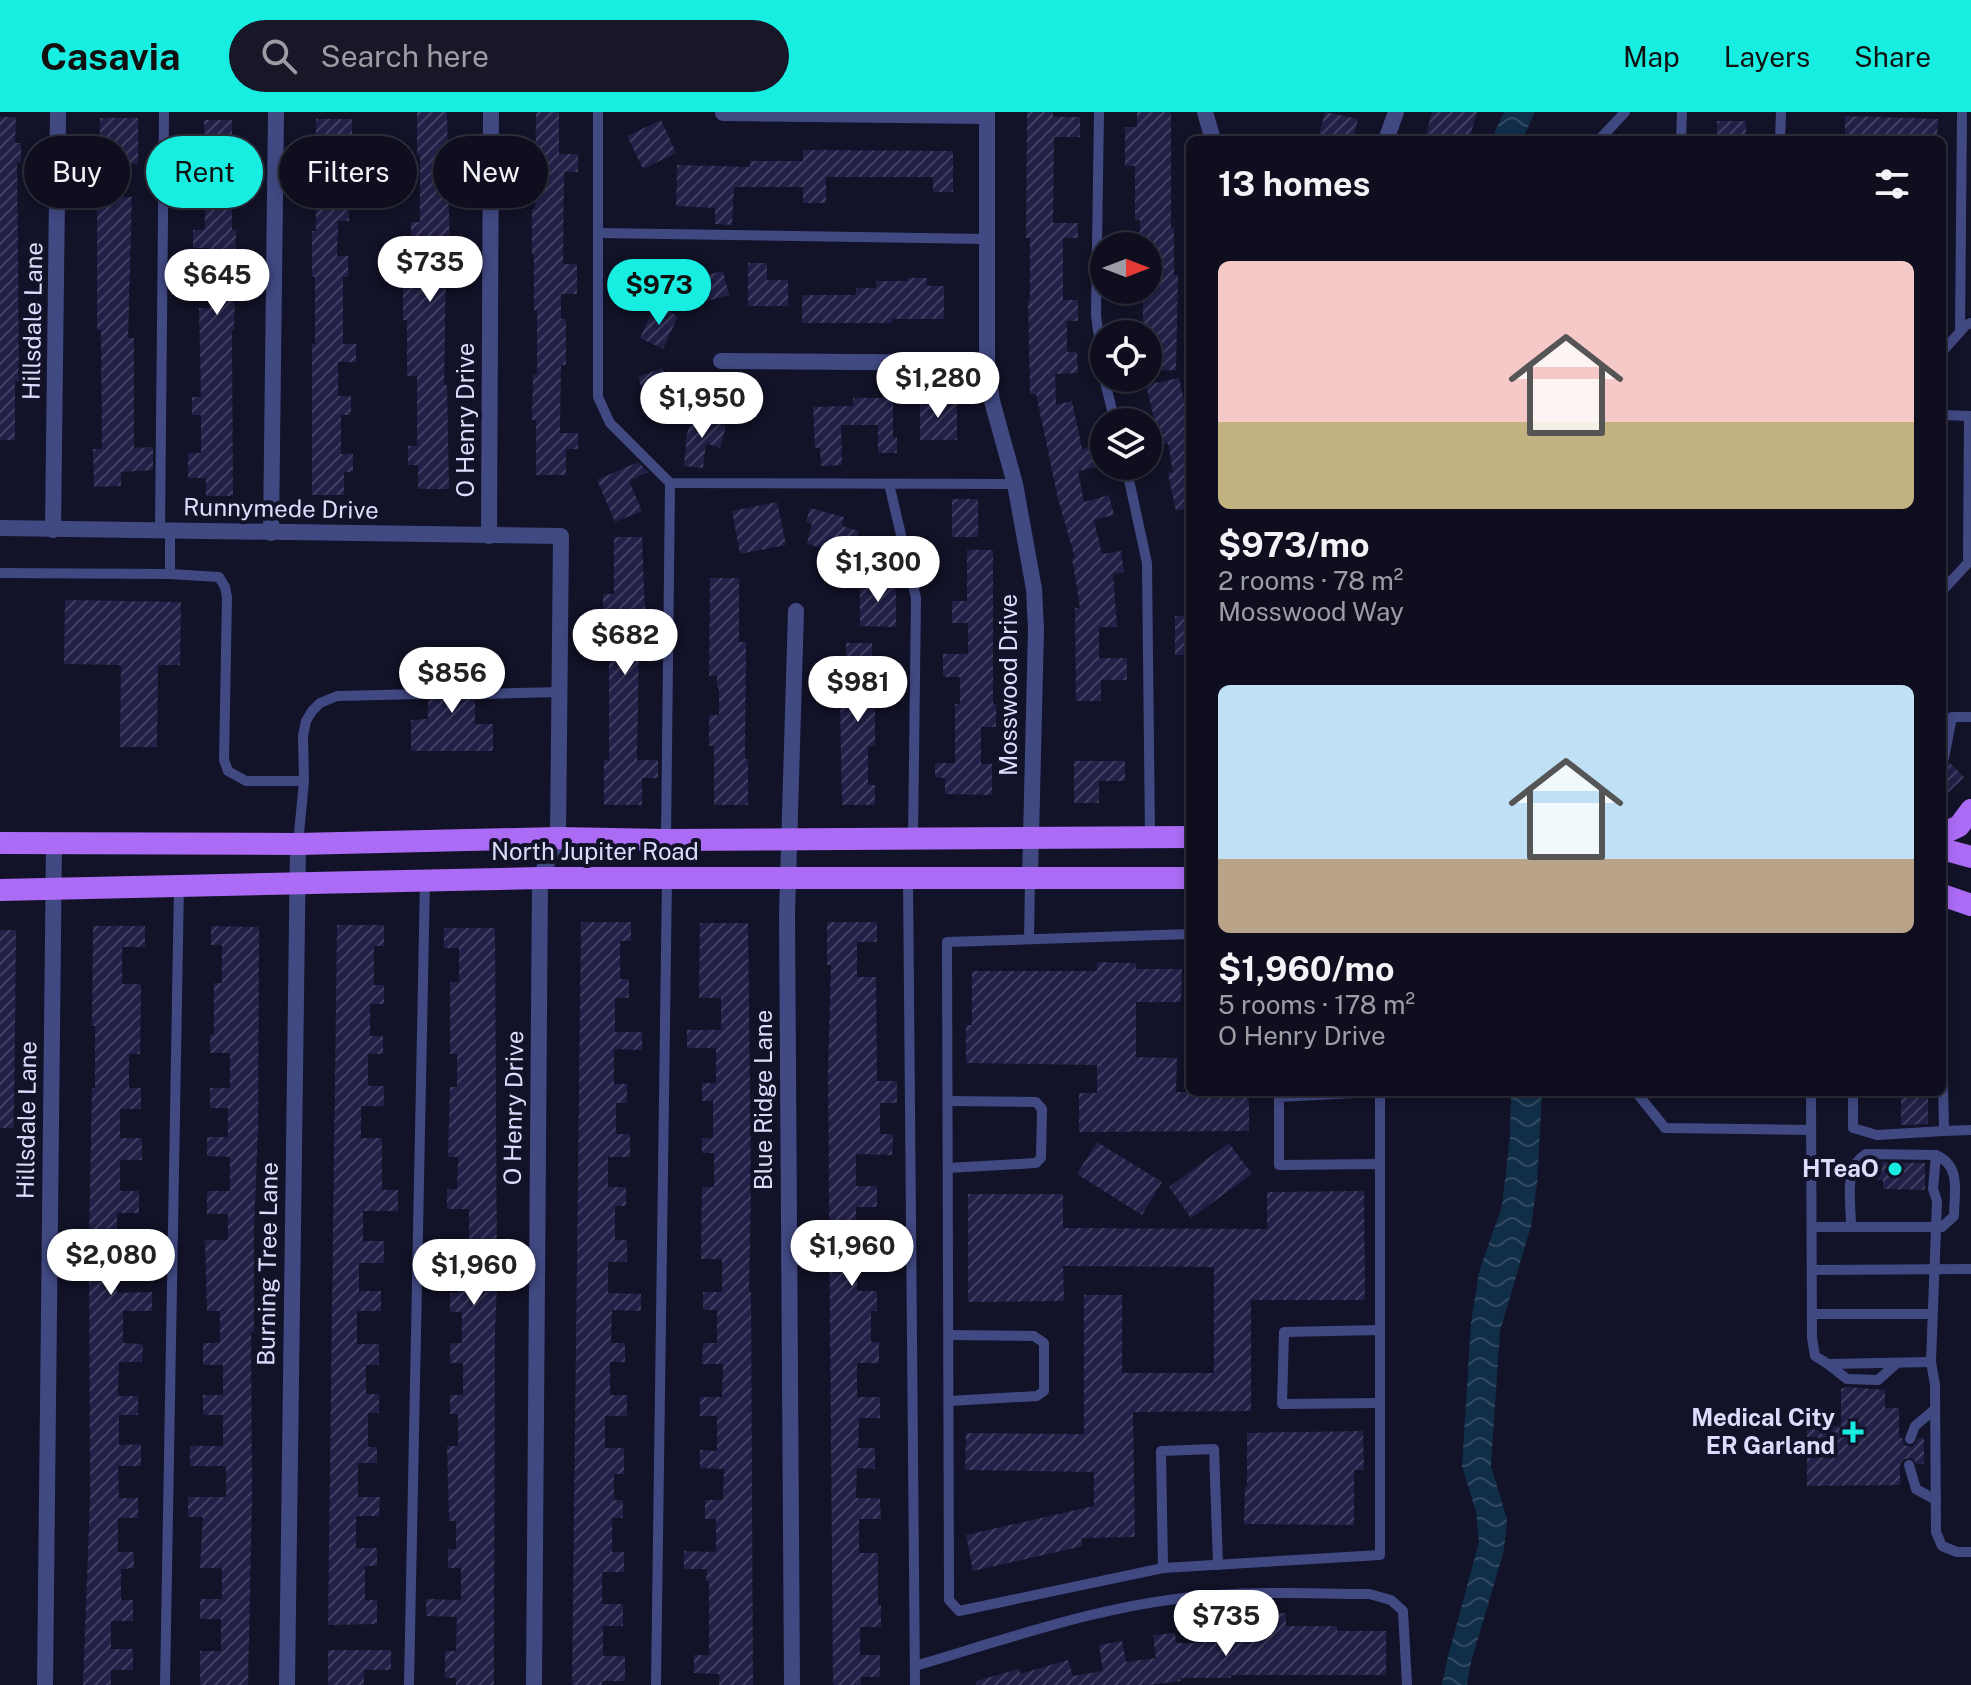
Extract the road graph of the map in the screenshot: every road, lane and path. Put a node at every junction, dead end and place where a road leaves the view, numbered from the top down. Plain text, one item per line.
1 (58, 112) edge
2 (164, 112) edge
3 (276, 112) edge
4 (491, 112) edge
5 (598, 112) edge
6 (1099, 112) edge
7 (1205, 112) edge
8 (1396, 112) edge
9 (1625, 112) edge
10 (1682, 112) edge
11 (1781, 112) edge
12 (723, 113) edge
13 (1961, 113) edge
14 (987, 114) edge
15 (1971, 121) edge
16 (1212, 136) edge
17 (1387, 136) edge
18 (1603, 136) edge
19 (1681, 136) edge
20 (1780, 136) edge
21 (598, 233) junction
22 (986, 239) junction
23 (1097, 320) edge
24 (1971, 323) edge
25 (1960, 332) junction
26 (1946, 348) edge
27 (721, 361) dead end
28 (987, 363) junction
29 (1946, 415) edge
30 (1970, 416) edge
31 (1129, 480) edge
32 (670, 483) junction
33 (889, 484) junction
34 (1015, 484) junction
35 (1969, 511) edge
36 (0, 528) edge
37 (53, 530) junction
38 (165, 531) junction
39 (271, 533) junction
40 (489, 536) junction
41 (561, 536) joint
42 (0, 573) edge
43 (170, 574) junction
44 (1946, 587) edge
45 (796, 611) dead end
46 (560, 692) junction
47 (421, 694) dead end
48 (480, 694) dead end
49 (1971, 717) edge
50 (1946, 748) edge
51 (304, 781) junction
52 (1971, 810) edge
53 (1946, 832) edge
54 (1186, 837) edge
55 (558, 838) junction
56 (791, 838) junction
57 (1150, 838) junction
58 (913, 839) junction
59 (1031, 839) junction
60 (666, 840) junction
61 (0, 843) edge
62 (54, 843) junction
63 (298, 844) junction
64 (1946, 850) edge
65 (1971, 857) edge
66 (667, 877) junction
67 (789, 877) junction
68 (540, 878) junction
69 (908, 878) junction
70 (1186, 878) edge
71 (1030, 879) junction
72 (425, 880) junction
73 (297, 882) junction
74 (179, 885) junction
75 (54, 888) junction
76 (0, 890) edge
77 (1946, 896) edge
78 (1971, 905) edge
79 (1186, 934) edge
80 (1029, 939) junction
81 (1299, 1096) edge
82 (1377, 1096) edge
83 (1639, 1096) edge
84 (1811, 1096) edge
85 (1853, 1096) edge
86 (1943, 1096) edge
87 (948, 1101) junction
88 (1811, 1130) junction
89 (1971, 1130) edge
90 (1944, 1131) junction
91 (1936, 1155) junction
92 (1380, 1164) junction
93 (948, 1168) junction
94 (1851, 1226) junction
95 (1812, 1227) junction
96 (1935, 1228) junction
97 (1933, 1269) junction
98 (1971, 1269) edge
99 (1812, 1270) junction
100 (1812, 1314) junction
101 (1932, 1314) junction
102 (1380, 1330) junction
103 (949, 1335) junction
104 (1931, 1362) junction
105 (1897, 1363) junction
106 (1828, 1364) junction
107 (949, 1401) junction
108 (1380, 1403) junction
109 (1935, 1409) junction
110 (1910, 1439) dead end
111 (1909, 1465) dead end
112 (1936, 1500) junction
113 (1971, 1552) edge
114 (1218, 1565) junction
115 (1163, 1568) junction
116 (915, 1666) junction
117 (45, 1685) edge
118 (165, 1685) edge
119 (287, 1685) edge
120 (409, 1685) edge
121 (534, 1685) edge
122 (656, 1685) edge
123 (792, 1685) edge
124 (915, 1685) edge
125 (1407, 1685) edge

1 - 37 street, Hillsdale Lane
2 - 38 lane
3 - 39 street
4 - 40 street, O Henry Drive
5 - 21 lane
6 - 23 lane
7 - 16 street
8 - 17 street
9 - 18 lane
10 - 19 lane
11 - 20 lane
12 - 14 street
13 - 15 lane
13 - 25 lane
14 - 22 street, Mosswood Drive
21 - 22 lane
21 - 32 lane
22 - 28 street, Mosswood Drive
24 - 25 lane
25 - 26 lane
27 - 28 street
28 - 34 street, Mosswood Drive
29 - 30 lane
30 - 35 lane
31 - 57 lane
32 - 33 lane
32 - 60 lane
33 - 34 lane
33 - 58 lane
34 - 59 street, Mosswood Drive
35 - 44 lane
36 - 37 street, Runnymede Drive
37 - 38 street, Runnymede Drive
38 - 39 street, Runnymede Drive
38 - 43 lane
39 - 40 street, Runnymede Drive
40 - 41 street, Runnymede Drive
41 - 46 street, O Henry Drive
42 - 43 lane
43 - 51 lane
45 - 56 street, Blue Ridge Lane
46 - 48 lane
46 - 55 street, O Henry Drive
47 - 51 lane
49 - 50 lane
51 - 63 lane
52 - 53 main road
54 - 57 main road, North Jupiter Road
55 - 60 main road, North Jupiter Road
55 - 63 main road, North Jupiter Road
55 - 68 street, O Henry Drive
56 - 58 main road, North Jupiter Road
56 - 60 main road, North Jupiter Road
56 - 67 street, Blue Ridge Lane
57 - 59 main road, North Jupiter Road
58 - 59 main road, North Jupiter Road
59 - 71 street, Mosswood Drive
61 - 62 main road, North Jupiter Road
62 - 63 main road, North Jupiter Road
62 - 75 street, Hillsdale Lane
63 - 73 street, Burning Tree Lane
64 - 65 main road
66 - 67 main road, North Jupiter Road
66 - 68 main road, North Jupiter Road
66 - 122 lane
67 - 69 main road, North Jupiter Road
67 - 123 street, Blue Ridge Lane
68 - 72 main road, North Jupiter Road
68 - 121 street, O Henry Drive
69 - 71 main road, North Jupiter Road
69 - 116 lane
70 - 71 main road, North Jupiter Road
71 - 80 lane
72 - 73 main road, North Jupiter Road
72 - 120 lane
73 - 74 main road, North Jupiter Road
73 - 119 street, Burning Tree Lane
74 - 75 main road, North Jupiter Road
74 - 118 lane
75 - 76 main road, North Jupiter Road
75 - 117 street, Hillsdale Lane
77 - 78 main road
79 - 80 lane
80 - 87 lane
81 - 92 lane
82 - 92 lane
83 - 88 lane
84 - 88 lane
85 - 90 lane
86 - 90 lane
87 - 93 lane
87 - 93 lane
88 - 95 lane
89 - 90 lane
91 - 94 lane
91 - 96 lane
91 - 96 lane
92 - 102 lane
93 - 103 lane
94 - 95 lane
94 - 96 lane
95 - 99 lane
96 - 97 lane
97 - 98 lane
97 - 99 lane
97 - 101 lane
99 - 100 lane
100 - 101 lane
100 - 106 lane
101 - 104 lane
102 - 108 lane
102 - 108 lane
103 - 107 lane
103 - 107 lane
104 - 105 lane
104 - 109 lane
105 - 106 lane
105 - 106 lane
107 - 115 lane
108 - 114 lane
109 - 110 lane
109 - 112 lane
111 - 112 lane
112 - 113 lane
114 - 115 lane
114 - 115 lane
116 - 124 lane
116 - 125 lane

